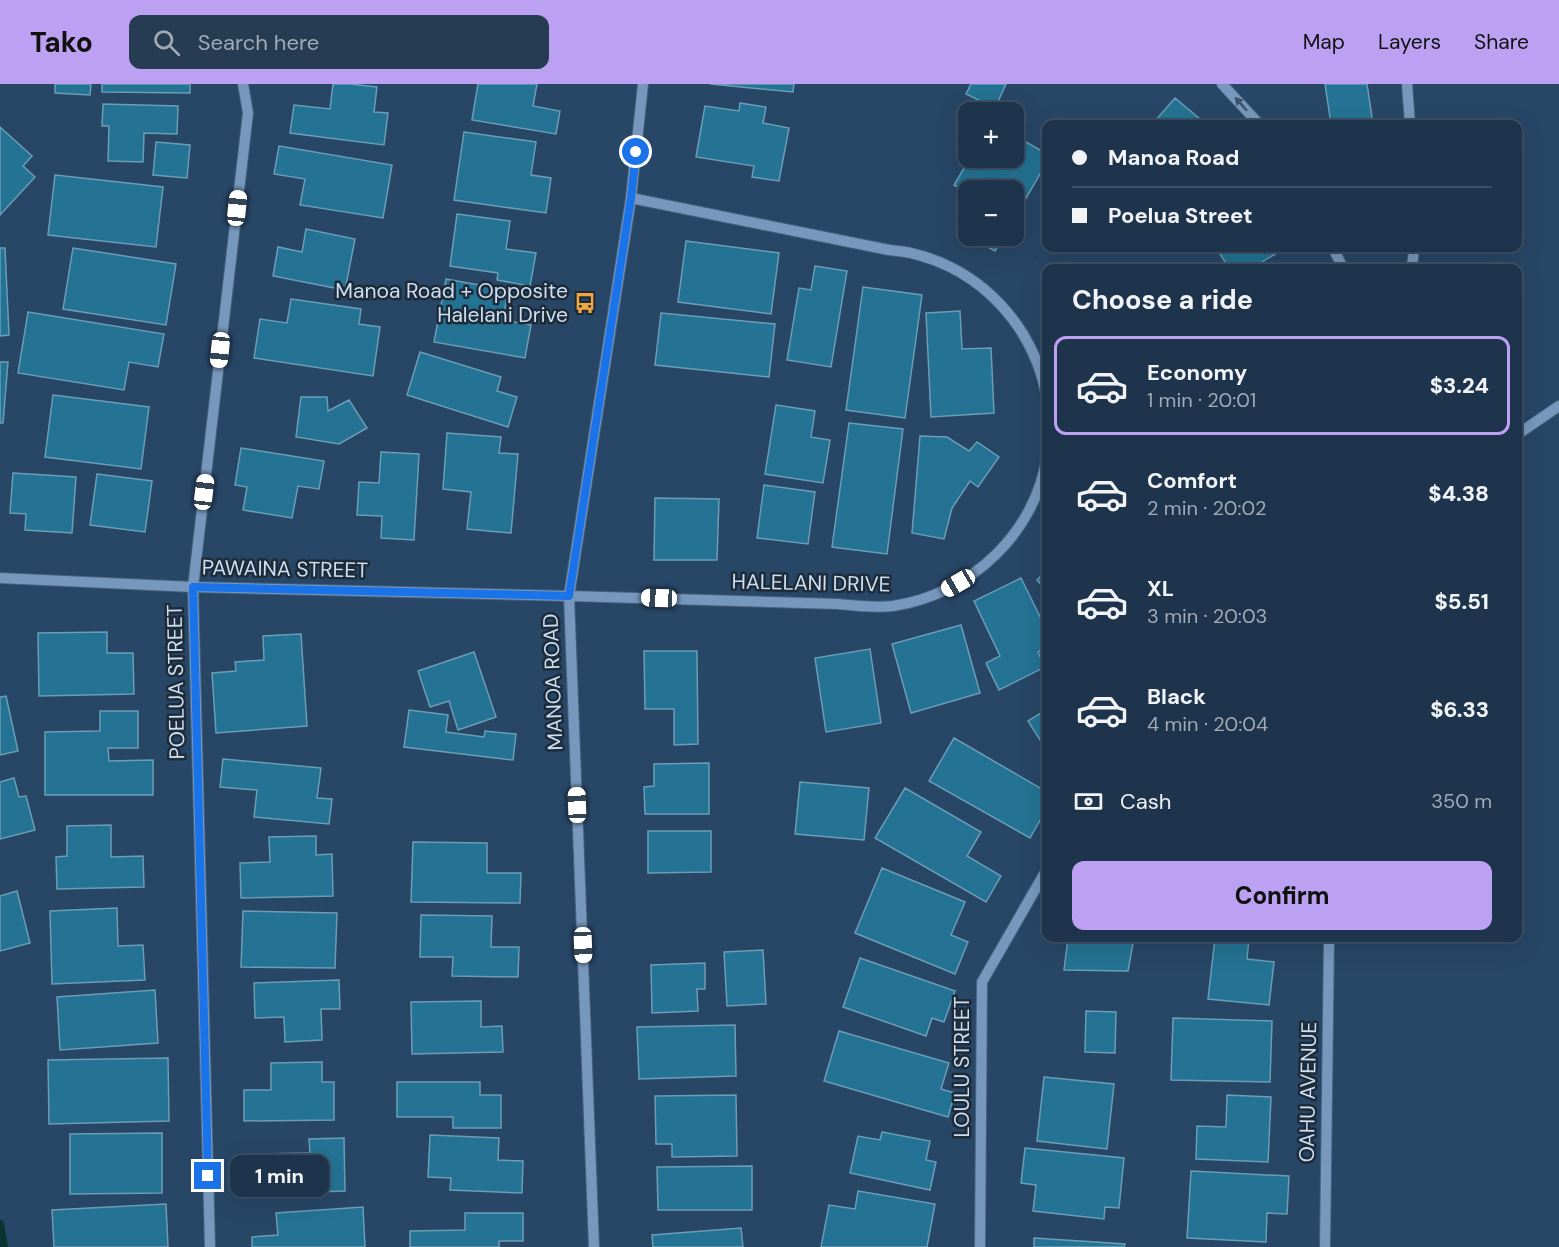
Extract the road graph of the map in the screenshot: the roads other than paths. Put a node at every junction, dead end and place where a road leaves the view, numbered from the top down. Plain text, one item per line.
1 (243, 84) edge
2 (643, 84) edge
3 (1222, 84) edge
4 (1407, 84) edge
5 (1255, 120) edge
6 (1410, 120) edge
7 (631, 198) junction
8 (1042, 375) edge
9 (1559, 406) edge
10 (1522, 431) edge
11 (1042, 474) edge
12 (0, 578) edge
13 (193, 587) junction
14 (569, 596) junction
15 (1042, 878) edge
16 (1329, 942) edge
17 (210, 1247) edge
18 (594, 1247) edge
19 (980, 1247) edge
20 (1325, 1247) edge

1 - 13 street, POELUA STREET
2 - 7 street, MANOA ROAD
5 -> 3 street
4 - 6 street
7 - 8 street
7 - 14 street, MANOA ROAD
9 - 10 street
11 - 14 street, HALELANI DRIVE
12 - 13 street, PAWAINA STREET
13 - 14 street, PAWAINA STREET
13 - 17 street, POELUA STREET
14 - 18 street, MANOA ROAD
15 - 19 street, LOULU STREET
16 - 20 street, OAHU AVENUE

